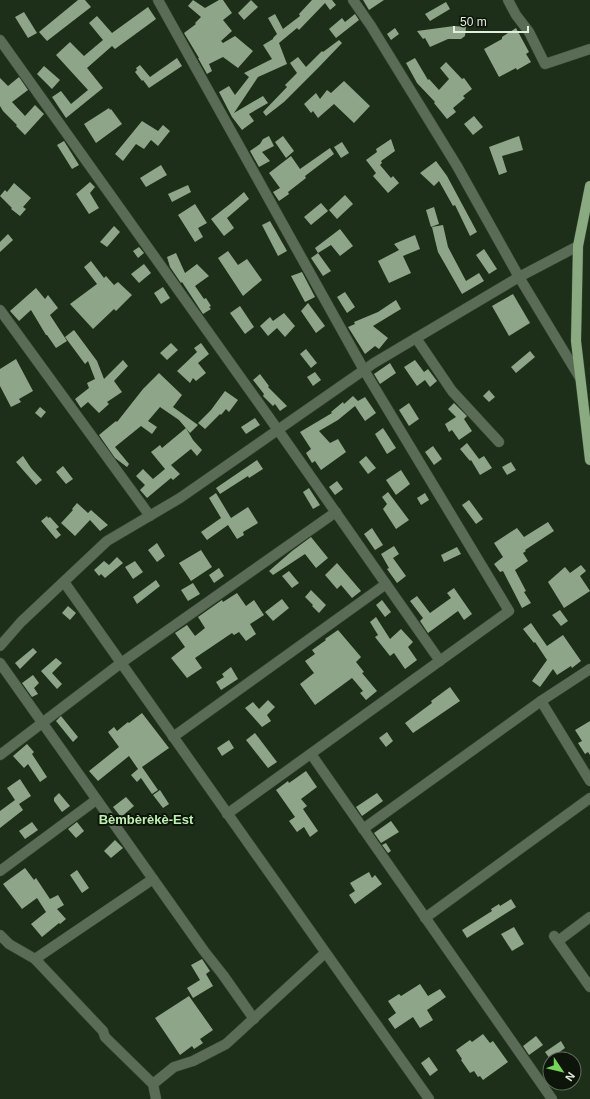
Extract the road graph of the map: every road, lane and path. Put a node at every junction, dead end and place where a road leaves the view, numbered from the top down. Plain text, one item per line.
1 (158, 0) edge
2 (353, 0) edge
3 (508, 0) edge
4 (0, 40) edge
5 (590, 49) edge
6 (590, 186) edge
7 (578, 246) junction
8 (519, 277) junction
9 (0, 310) edge
10 (416, 338) junction
11 (364, 370) junction
12 (580, 378) junction
13 (278, 430) junction
14 (499, 442) dead end
15 (590, 460) edge
16 (336, 512) junction
17 (150, 516) junction
18 (64, 582) junction
19 (386, 584) junction
20 (0, 646) edge
21 (440, 661) junction
22 (0, 663) edge
23 (121, 663) junction
24 (590, 669) edge
25 (541, 701) junction
26 (42, 723) junction
27 (173, 737) junction
28 (310, 754) junction
29 (0, 755) edge
30 (590, 781) edge
31 (590, 798) edge
32 (96, 800) junction
33 (228, 814) junction
34 (362, 829) junction
35 (0, 871) edge
36 (153, 879) junction
37 (590, 917) edge
38 (425, 918) junction
39 (0, 935) edge
40 (325, 953) junction
41 (35, 959) junction
42 (590, 986) edge
43 (254, 1019) junction
44 (152, 1084) junction
45 (156, 1099) edge
46 (429, 1099) edge
47 (552, 1099) edge

1 - 11 street
2 - 8 street
3 - 5 street
4 - 13 street
6 - 7 main road
7 - 8 street
7 - 12 main road
8 - 10 street
8 - 12 street
9 - 17 street
10 - 11 street
10 - 14 street
11 - 13 street
11 - 21 street
12 - 15 main road
13 - 16 street
13 - 17 street
16 - 19 street
16 - 23 street
17 - 18 street
18 - 20 street
18 - 23 street
19 - 21 street
19 - 27 street
21 - 28 street
22 - 26 street
23 - 26 street
23 - 27 street
24 - 25 street
25 - 30 street
25 - 34 street
26 - 29 street
26 - 32 street
27 - 33 street
28 - 33 street
28 - 34 street
31 - 38 street
32 - 35 street
32 - 36 street
33 - 40 street
34 - 38 street
36 - 41 street
36 - 43 street
37 - 42 street
38 - 47 street
39 - 41 street
40 - 43 street
40 - 46 street
41 - 44 street
43 - 44 street
44 - 45 street

